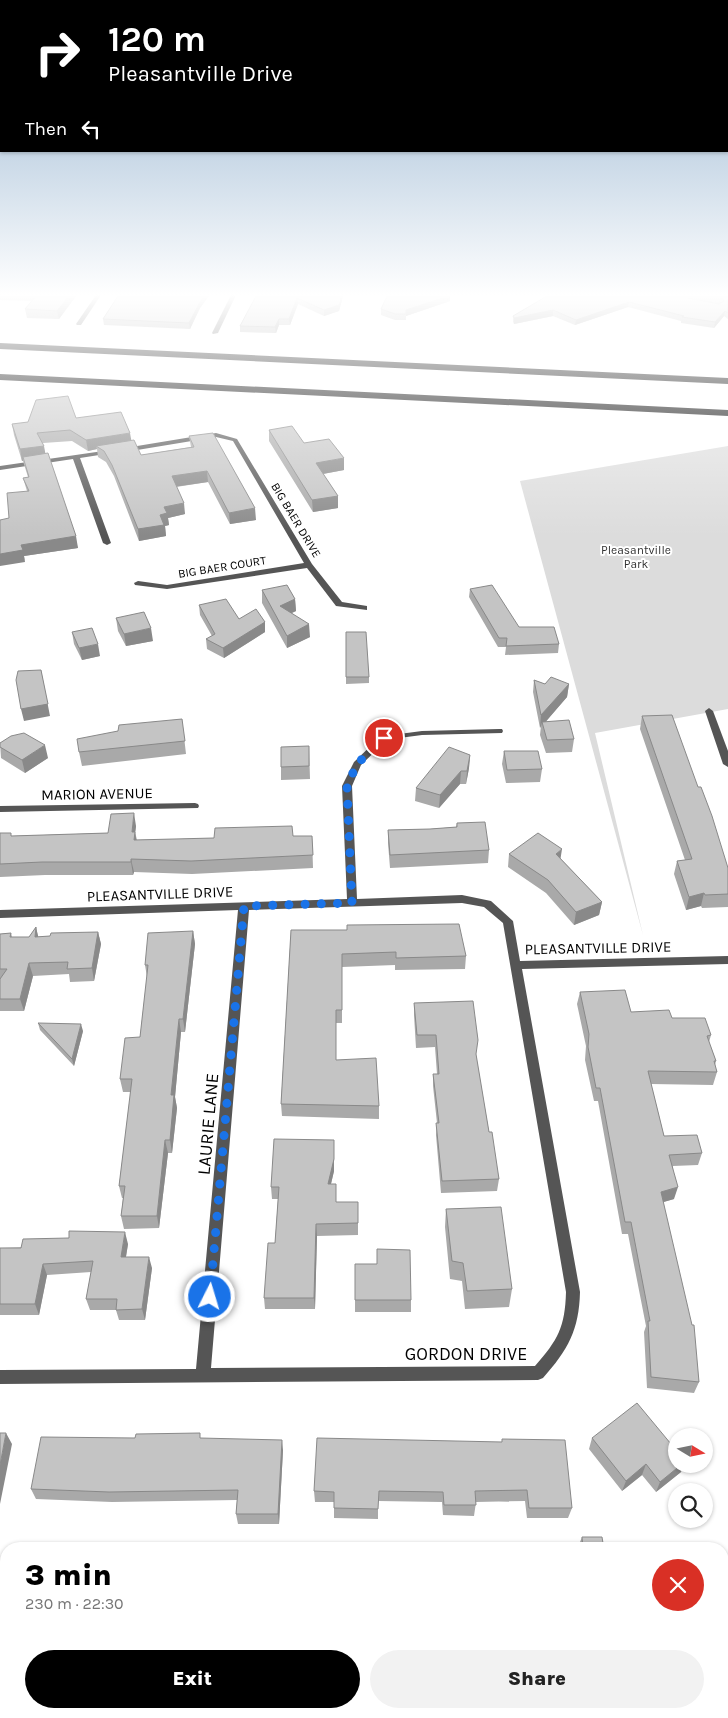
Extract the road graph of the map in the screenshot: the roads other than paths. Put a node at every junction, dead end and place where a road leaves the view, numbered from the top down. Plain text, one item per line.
1 (590, 375) edge
2 (0, 378) edge
3 (728, 382) edge
4 (728, 414) edge
5 (76, 457) junction
6 (0, 468) edge
7 (107, 543) dead end
8 (309, 565) junction
9 (138, 583) dead end
10 (364, 608) dead end
11 (709, 711) dead end
12 (499, 731) dead end
13 (384, 738) joint
14 (728, 764) edge
15 (195, 806) dead end
16 (0, 809) edge
17 (352, 903) junction
18 (244, 906) junction
19 (0, 914) edge
20 (728, 960) edge
21 (517, 965) junction
22 (203, 1375) junction
23 (0, 1377) edge

1 - 3 highway
2 - 4 highway
5 - 6 street
5 - 7 street
5 - 8 street, BIG BAER DRIVE
8 - 9 street, BIG BAER COURT
8 - 10 street, BIG BAER DRIVE
11 - 14 street
12 - 13 lane
13 - 17 street
15 - 16 lane, MARION AVENUE
17 - 18 street, PLEASANTVILLE DRIVE
17 - 21 street, PLEASANTVILLE DRIVE
18 - 19 street, PLEASANTVILLE DRIVE
18 - 22 street, LAURIE LANE
20 - 21 street, PLEASANTVILLE DRIVE
21 - 22 street, GORDON DRIVE
22 - 23 street, GORDON DRIVE

